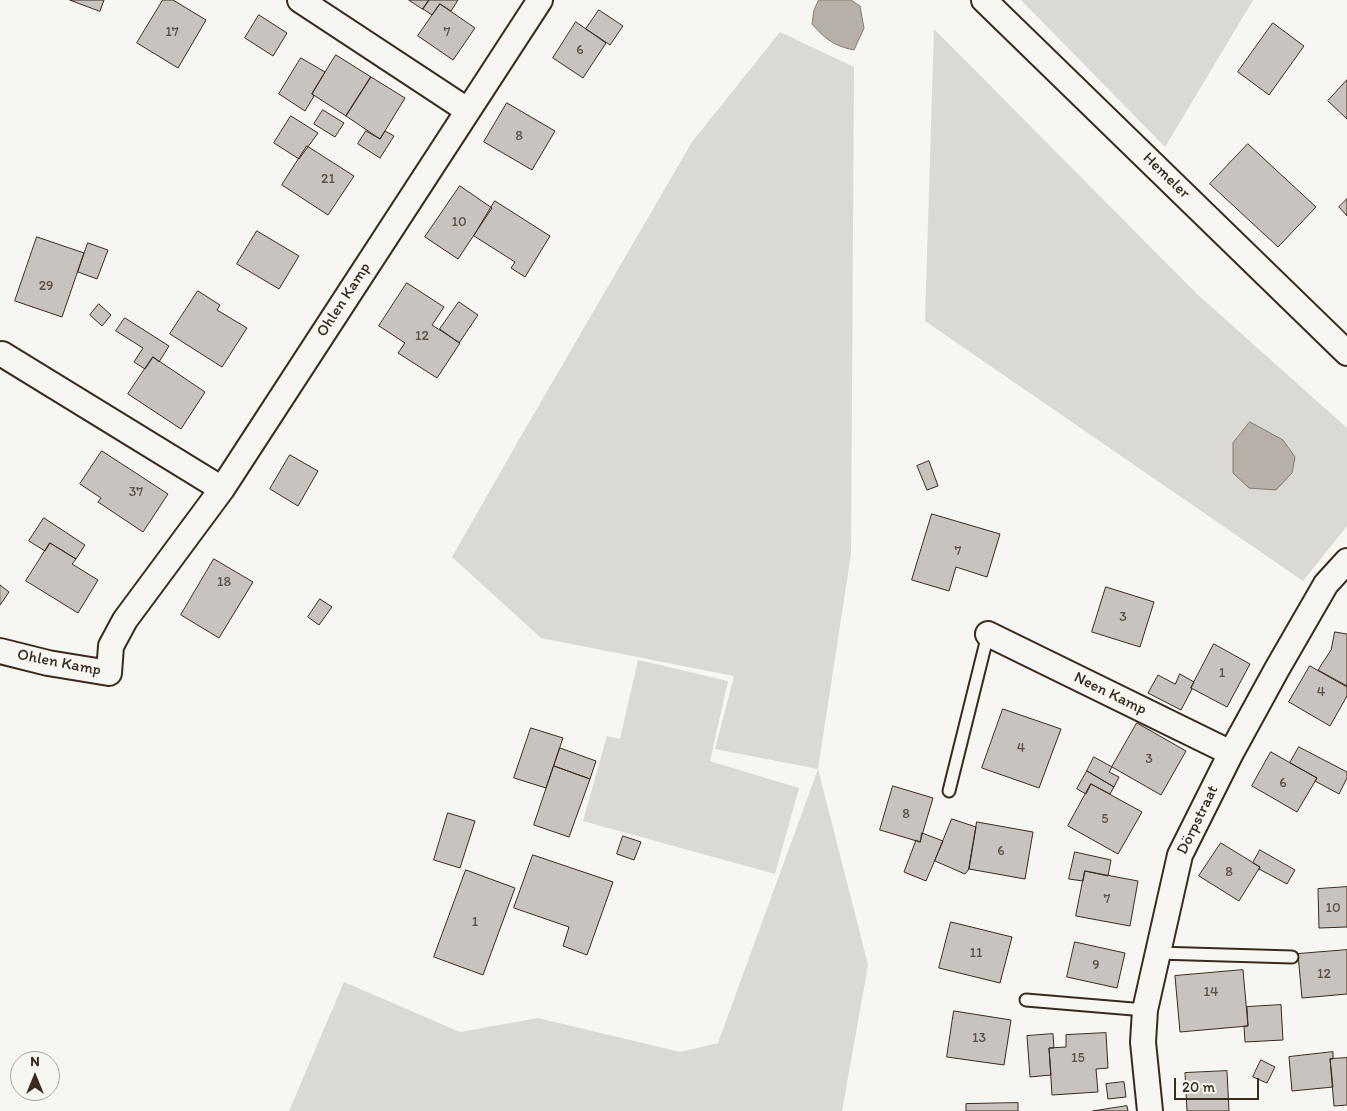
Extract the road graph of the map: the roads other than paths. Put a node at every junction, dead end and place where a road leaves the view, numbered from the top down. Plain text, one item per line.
1 (300, 0) edge
2 (540, 0) edge
3 (984, 0) edge
4 (467, 110) junction
5 (1347, 353) edge
6 (2, 354) dead end
7 (222, 489) junction
8 (1347, 561) edge
9 (988, 634) joint
10 (0, 651) edge
11 (1231, 753) junction
12 (949, 791) dead end
13 (1157, 953) junction
14 (1292, 957) dead end
15 (1026, 1000) dead end
16 (1145, 1010) junction
17 (1150, 1111) edge

1 - 4 street
2 - 4 street, Ohlen Kamp
3 - 5 street, Hemeler
4 - 7 street, Ohlen Kamp
6 - 7 street
7 - 10 street, Ohlen Kamp
8 - 11 street, Dörpstraat
9 - 11 street, Neen Kamp
9 - 12 lane
11 - 13 street, Dörpstraat
13 - 14 lane
13 - 16 street, Dörpstraat
15 - 16 lane
16 - 17 street, Dörpstraat

